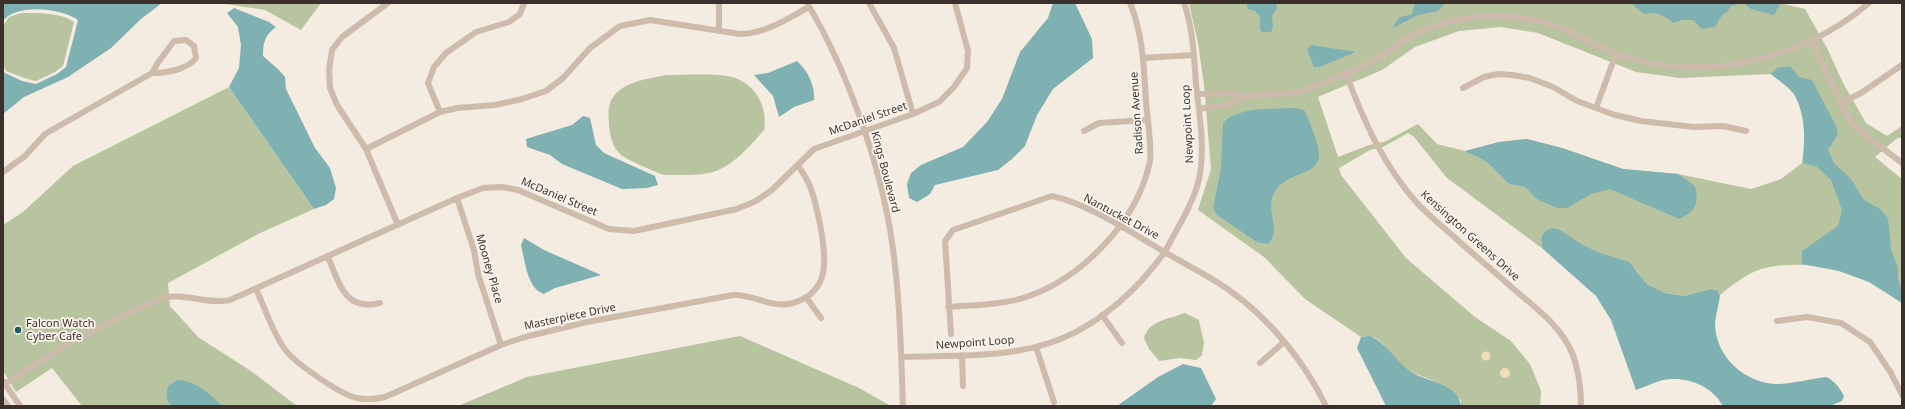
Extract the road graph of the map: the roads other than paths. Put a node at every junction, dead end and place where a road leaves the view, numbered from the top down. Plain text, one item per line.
1 (388, 3) edge
2 (524, 3) edge
3 (719, 3) edge
4 (869, 3) edge
5 (957, 3) edge
6 (1130, 3) edge
7 (1184, 3) edge
8 (1869, 3) edge
9 (808, 5) edge
10 (719, 31) junction
11 (1812, 40) junction
12 (1616, 54) junction
13 (1193, 55) junction
14 (1143, 58) junction
15 (1902, 65) edge
16 (152, 73) junction
17 (1346, 74) junction
18 (1463, 88) dead end
19 (1197, 94) junction
20 (1244, 98) junction
21 (1841, 103) junction
22 (1596, 108) junction
23 (1199, 109) junction
24 (440, 112) junction
25 (913, 114) junction
26 (1147, 120) junction
27 (863, 131) junction
28 (1084, 131) dead end
29 (1746, 131) dead end
30 (366, 149) junction
31 (1902, 162) edge
32 (797, 165) junction
33 (3, 172) edge
34 (457, 198) junction
35 (398, 225) junction
36 (1120, 226) junction
37 (1164, 252) junction
38 (328, 257) junction
39 (256, 289) junction
40 (806, 296) junction
41 (380, 302) dead end
42 (948, 307) junction
43 (1102, 315) junction
44 (821, 318) dead end
45 (1777, 321) dead end
46 (951, 334) dead end
47 (1284, 342) junction
48 (1122, 343) dead end
49 (501, 345) junction
50 (1036, 347) junction
51 (962, 355) junction
52 (902, 357) junction
53 (1260, 363) dead end
54 (4, 383) edge
55 (963, 386) dead end
56 (1902, 395) edge
57 (3, 399) edge
58 (1054, 402) dead end
59 (8, 406) edge
60 (20, 406) edge
61 (903, 406) edge
62 (1326, 406) edge
63 (1581, 406) edge

1 - 30 street
2 - 24 street
3 - 10 street
4 - 25 street
5 - 25 street, McDaniel Street
6 - 14 street, Radison Avenue
7 - 13 street, Newpoint Loop
8 - 11 street
9 - 10 street
9 - 27 street, Kings Boulevard
10 - 24 street
11 - 12 street
11 - 21 street
12 - 17 street
12 - 22 street
13 - 14 street, Radison Avenue
13 - 19 street, Newpoint Loop
14 - 26 street, Radison Avenue
15 - 21 street
16 - 16 street
16 - 33 street
17 - 20 street
17 - 63 street, Kensington Greens Drive
18 - 22 street
19 - 20 street
19 - 23 street, Newpoint Loop
20 - 23 street
21 - 31 street
22 - 29 street
23 - 37 street, Newpoint Loop
24 - 30 street
25 - 27 street, McDaniel Street
26 - 28 street
26 - 36 street, Radison Avenue
27 - 32 street, McDaniel Street
27 - 52 street, Kings Boulevard
30 - 35 street
32 - 34 street, McDaniel Street
32 - 40 street, Masterpiece Drive
34 - 35 street, McDaniel Street
34 - 49 street, Mooney Place
35 - 38 street, McDaniel Street
36 - 37 street, Nantucket Drive
36 - 42 street, Radison Avenue
36 - 42 street, Nantucket Drive
37 - 43 street, Newpoint Loop
37 - 47 street, Nantucket Drive
38 - 39 street, McDaniel Street
38 - 41 street
39 - 49 street, Masterpiece Drive
39 - 54 street, McDaniel Street
40 - 44 street
40 - 49 street, Masterpiece Drive
42 - 46 street, Nantucket Drive
43 - 48 street
43 - 50 street, Newpoint Loop
45 - 56 street
47 - 53 street
47 - 62 street, Nantucket Drive
50 - 51 street, Newpoint Loop
50 - 58 street
51 - 52 street, Newpoint Loop
51 - 55 street
52 - 61 street, Kings Boulevard
54 - 60 street
57 - 59 street

